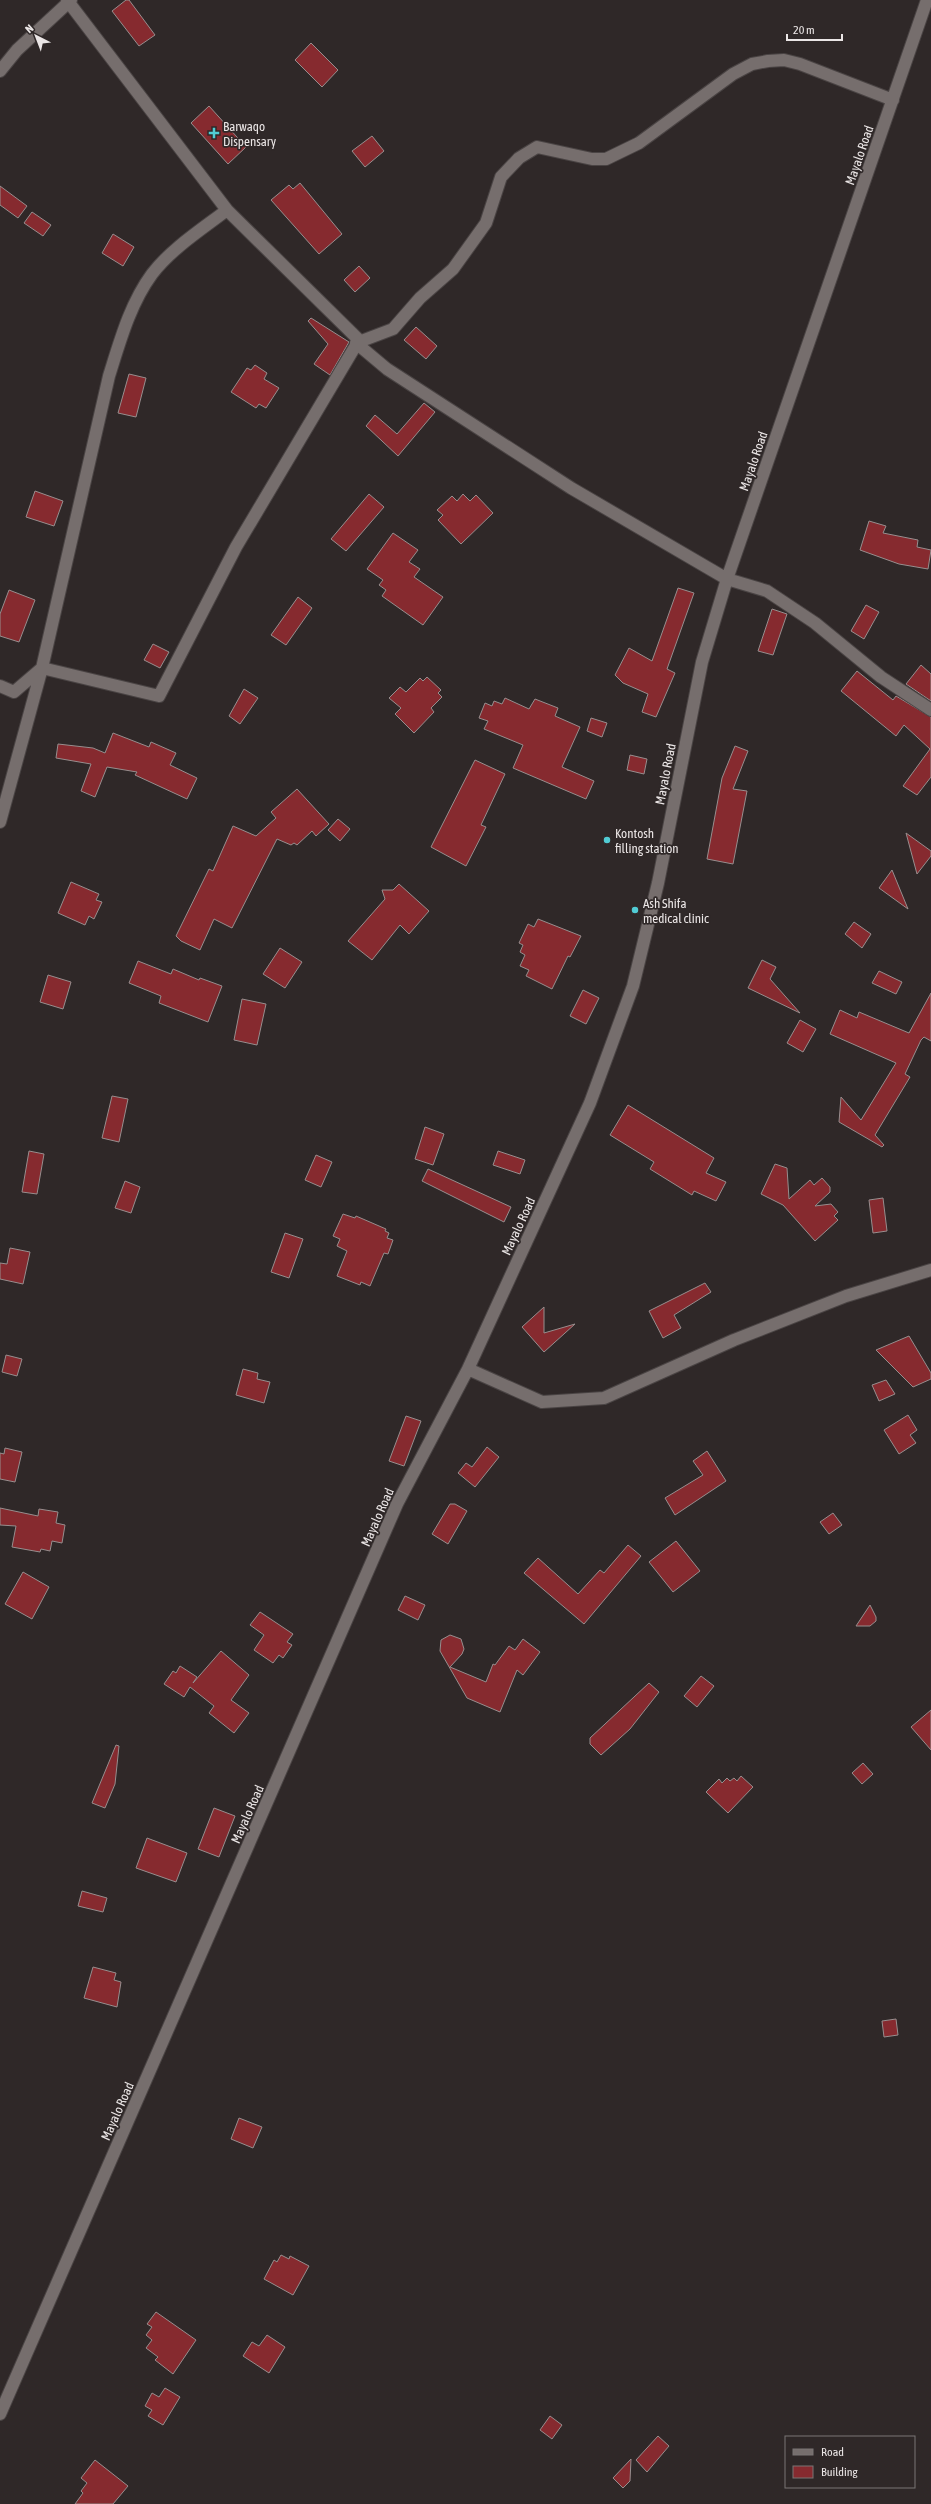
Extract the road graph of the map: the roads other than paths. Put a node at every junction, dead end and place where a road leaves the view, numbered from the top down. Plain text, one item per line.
1 (69, 1) edge
2 (924, 2) edge
3 (0, 71) edge
4 (893, 100) junction
5 (227, 210) junction
6 (356, 343) junction
7 (727, 579) junction
8 (42, 668) junction
9 (0, 686) edge
10 (931, 710) edge
11 (0, 822) edge
12 (931, 1270) edge
13 (468, 1369) junction
14 (0, 2414) edge

1 - 3 street
1 - 5 street
2 - 4 street, Mayalo Road
4 - 6 street
4 - 7 street, Mayalo Road
5 - 6 street
5 - 8 street
6 - 7 street
6 - 8 street
7 - 10 street
7 - 13 street, Mayalo Road
8 - 9 street
8 - 11 street
12 - 13 street
13 - 14 street, Mayalo Road

